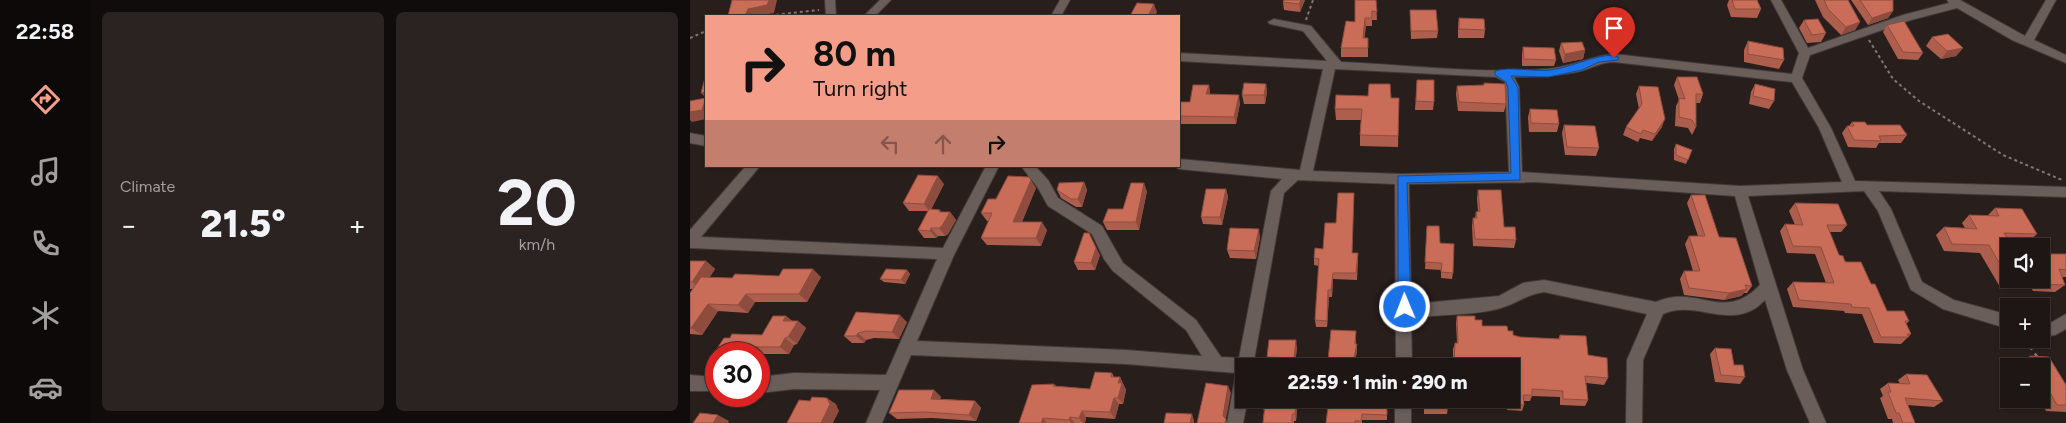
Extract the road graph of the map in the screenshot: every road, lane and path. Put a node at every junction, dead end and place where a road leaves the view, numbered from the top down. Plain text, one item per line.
1 (886, 0) edge
2 (1065, 0) edge
3 (1313, 0) edge
4 (1776, 0) edge
5 (2051, 0) edge
6 (1955, 2) edge
7 (831, 8) edge
8 (772, 15) edge
9 (870, 15) edge
10 (1057, 15) edge
11 (1274, 22) dead end
12 (1307, 28) junction
13 (1862, 28) junction
14 (705, 31) edge
15 (690, 38) edge
16 (2027, 42) junction
17 (1805, 52) junction
18 (1180, 57) edge
19 (2066, 59) edge
20 (1334, 65) junction
21 (1498, 73) junction
22 (1796, 78) junction
23 (690, 138) edge
24 (705, 141) edge
25 (1180, 164) edge
26 (753, 167) edge
27 (992, 167) edge
28 (1028, 167) edge
29 (1300, 175) junction
30 (1516, 178) junction
31 (1402, 179) junction
32 (2066, 183) edge
33 (1868, 186) junction
34 (1851, 187) junction
35 (1740, 191) junction
36 (2066, 192) edge
37 (690, 241) edge
38 (948, 254) junction
39 (1768, 287) junction
40 (1405, 307) junction
41 (1657, 309) junction
42 (2000, 320) edge
43 (2066, 321) edge
44 (2050, 329) edge
45 (906, 348) junction
46 (2031, 348) edge
47 (1246, 358) edge
48 (1404, 358) edge
49 (2039, 358) edge
50 (1217, 364) junction
51 (1235, 365) edge
52 (690, 383) edge
53 (770, 383) edge
54 (891, 383) junction
55 (705, 384) edge
56 (1238, 408) edge
57 (1403, 408) edge
58 (874, 423) edge
59 (1235, 423) edge
60 (1403, 423) edge
61 (1634, 423) edge
62 (1818, 423) edge

1 - 9 street
2 - 10 street
3 - 12 path
4 - 17 street
5 - 16 street
6 - 13 street
6 - 16 street
7 - 8 path
11 - 12 street
12 - 20 street
13 - 17 street
13 - 32 path
14 - 15 path
16 - 19 street
17 - 22 street
18 - 20 street
20 - 21 street
20 - 29 street
21 - 22 street
21 - 30 street
22 - 34 street
23 - 24 street
25 - 29 street
26 - 37 street
27 - 38 street
28 - 50 street
29 - 31 street
29 - 47 street
30 - 31 street
30 - 35 street
31 - 40 street
33 - 34 street
33 - 36 street
33 - 42 street
34 - 35 street
35 - 39 street
37 - 38 street
38 - 45 street
39 - 41 street
39 - 62 street
40 - 41 street
40 - 48 street
41 - 61 street
43 - 44 street
45 - 50 street
45 - 54 street
46 - 49 path
50 - 51 street
52 - 55 street
53 - 54 street
54 - 58 street
56 - 59 street
57 - 60 street

